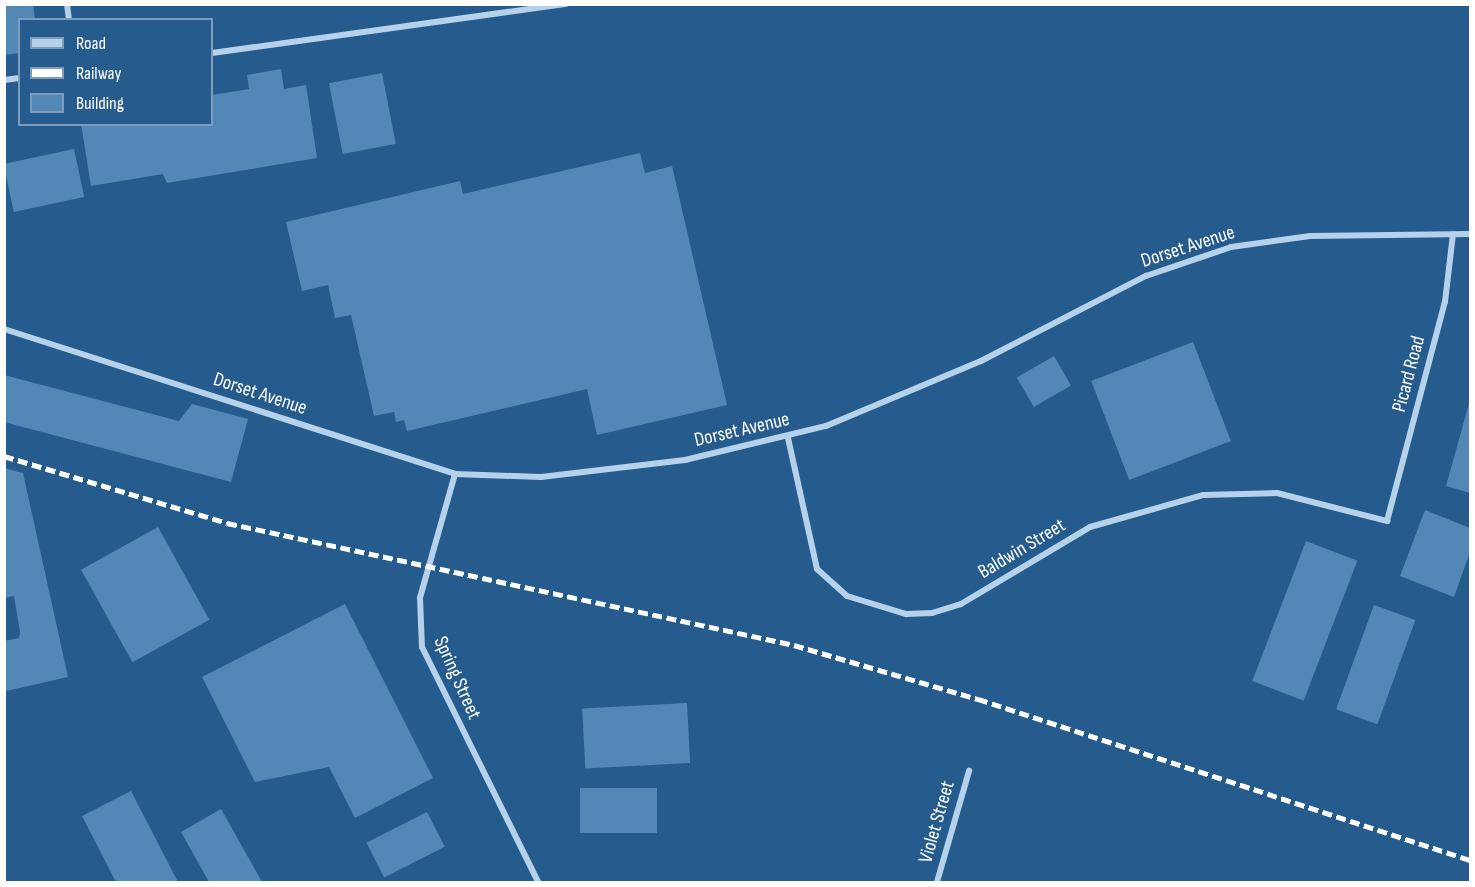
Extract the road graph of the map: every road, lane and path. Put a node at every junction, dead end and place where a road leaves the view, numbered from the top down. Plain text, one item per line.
1 (567, 4) edge
2 (213, 53) edge
3 (1453, 234) junction
4 (1470, 234) edge
5 (4, 329) edge
6 (788, 438) junction
7 (455, 474) junction
8 (1387, 521) joint
9 (969, 771) dead end
10 (538, 882) edge
11 (937, 882) edge

1 - 2 street
3 - 4 street, Dorset Avenue
3 - 6 street, Dorset Avenue
3 - 8 street, Picard Road
5 - 7 street, Dorset Avenue
6 - 7 street, Dorset Avenue
6 - 8 street, Baldwin Street
7 - 10 street, Spring Street
9 - 11 street, Violet Street

